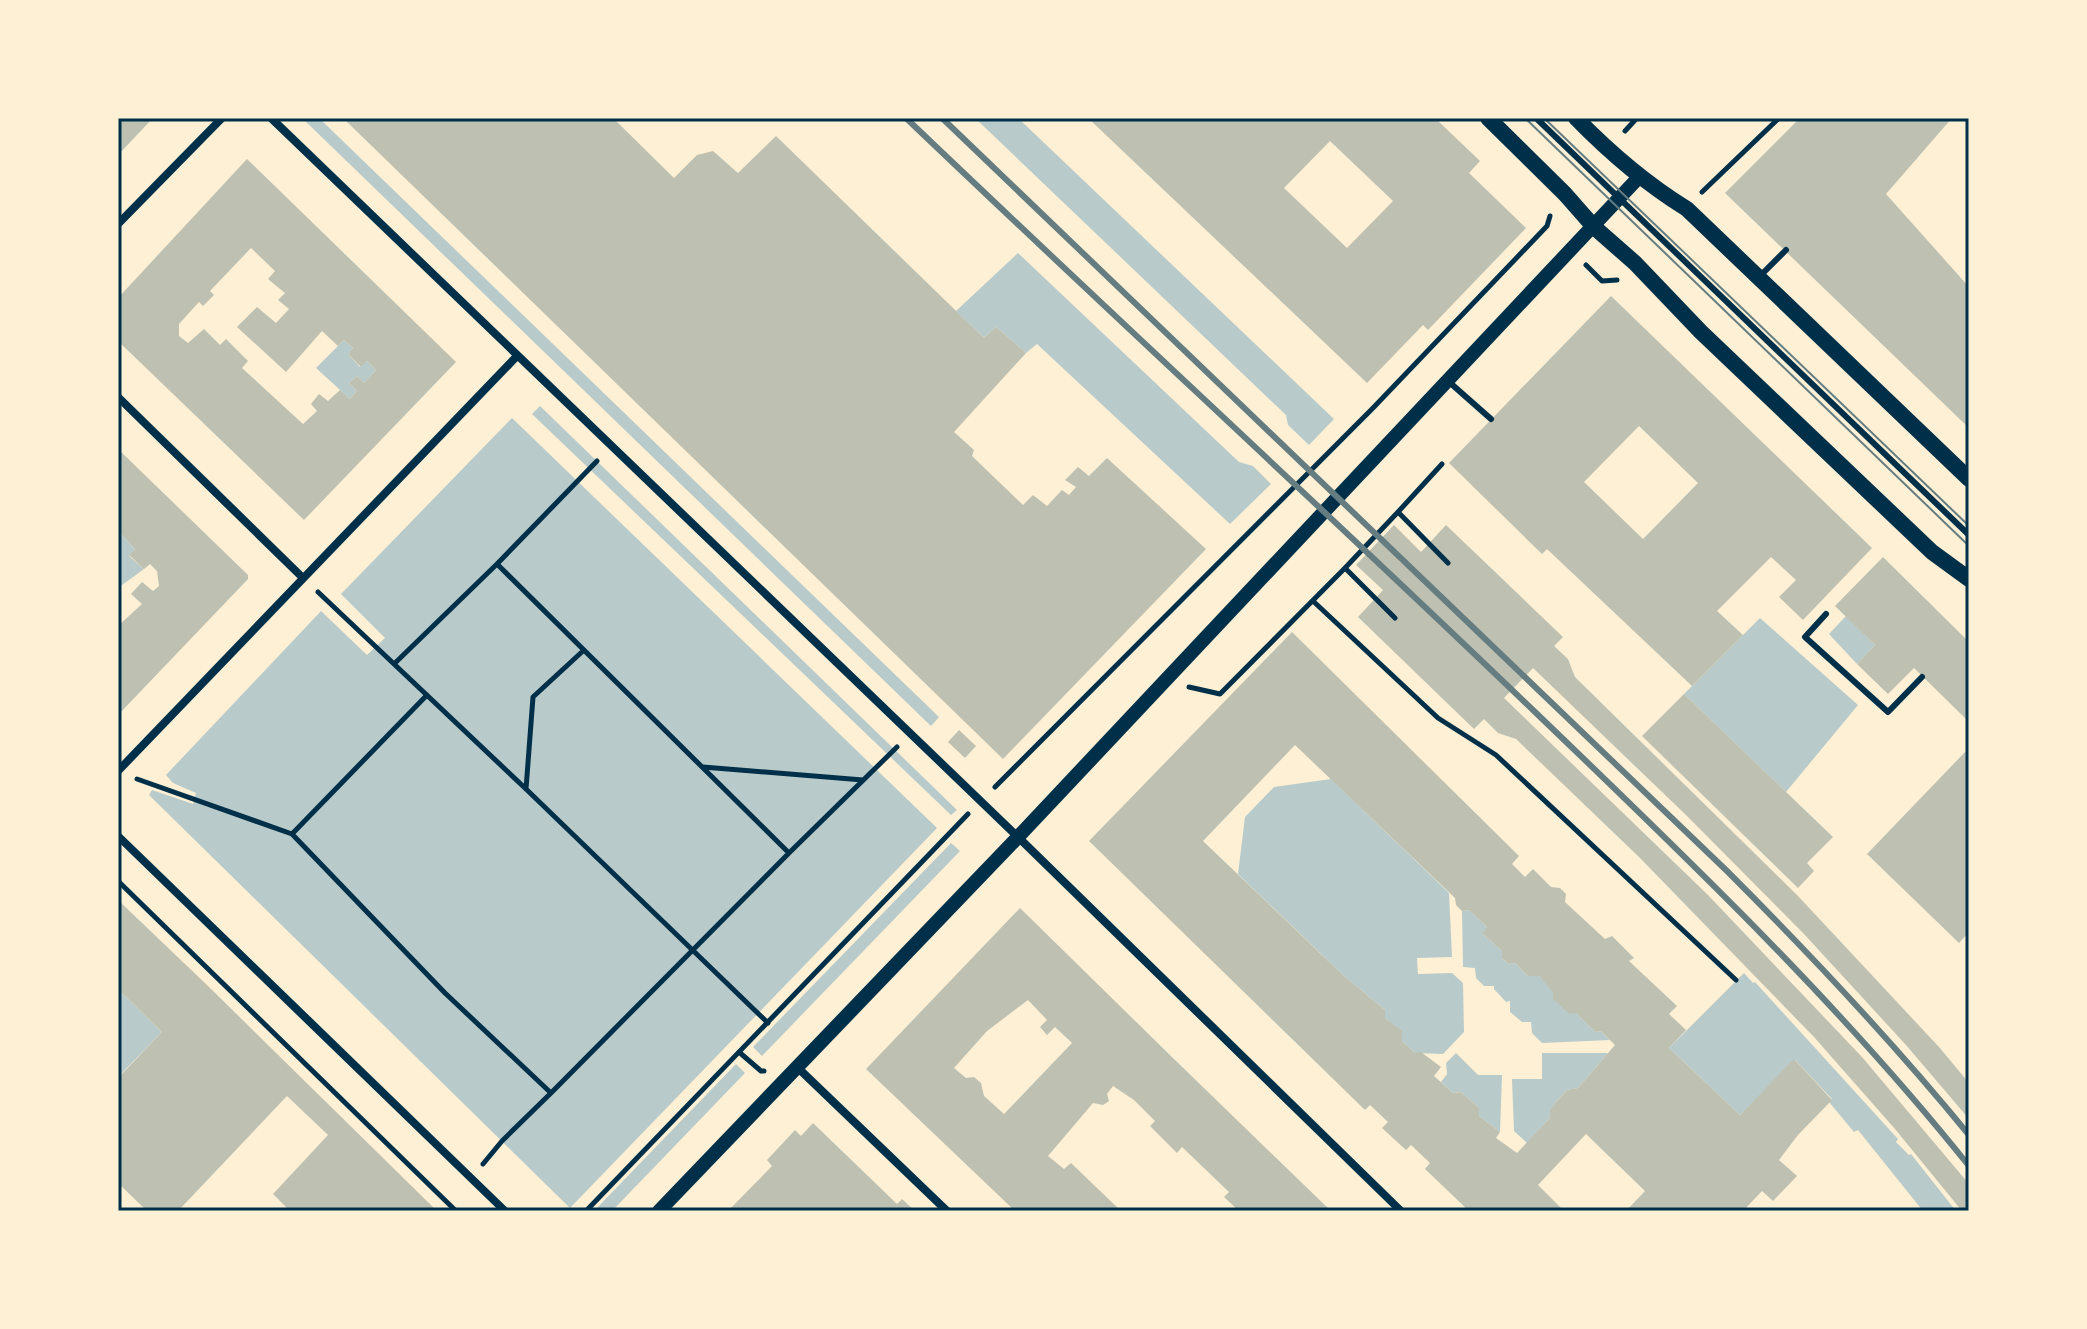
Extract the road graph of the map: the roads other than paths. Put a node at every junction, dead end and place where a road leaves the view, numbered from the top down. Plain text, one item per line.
1 (222, 118) edge
2 (271, 118) edge
3 (1488, 118) edge
4 (1536, 118) edge
5 (1576, 118) edge
6 (1640, 176) junction
7 (1619, 199) junction
8 (118, 224) edge
9 (1594, 227) junction
10 (1786, 250) dead end
11 (1758, 278) junction
12 (517, 356) junction
13 (1448, 381) junction
14 (118, 397) edge
15 (1491, 419) dead end
16 (1969, 479) edge
17 (1969, 535) edge
18 (302, 577) junction
19 (1969, 579) edge
20 (1826, 614) dead end
21 (1922, 677) dead end
22 (118, 771) edge
23 (118, 836) edge
24 (1018, 837) junction
25 (797, 1067) junction
26 (505, 1211) edge
27 (659, 1211) edge
28 (947, 1211) edge
29 (1401, 1211) edge

1 - 8 street
2 - 12 street
3 - 9 main road
4 - 7 lane
5 - 6 main road
6 - 7 street
6 - 11 main road
7 - 9 street
7 - 17 lane
9 - 13 street
9 - 19 main road
10 - 11 lane
11 - 16 main road
12 - 18 street
12 - 24 street
13 - 15 lane
13 - 24 street
14 - 18 street
18 - 22 street
20 - 21 lane
23 - 26 street
24 - 25 street
24 - 29 street
25 - 27 street
25 - 28 street

